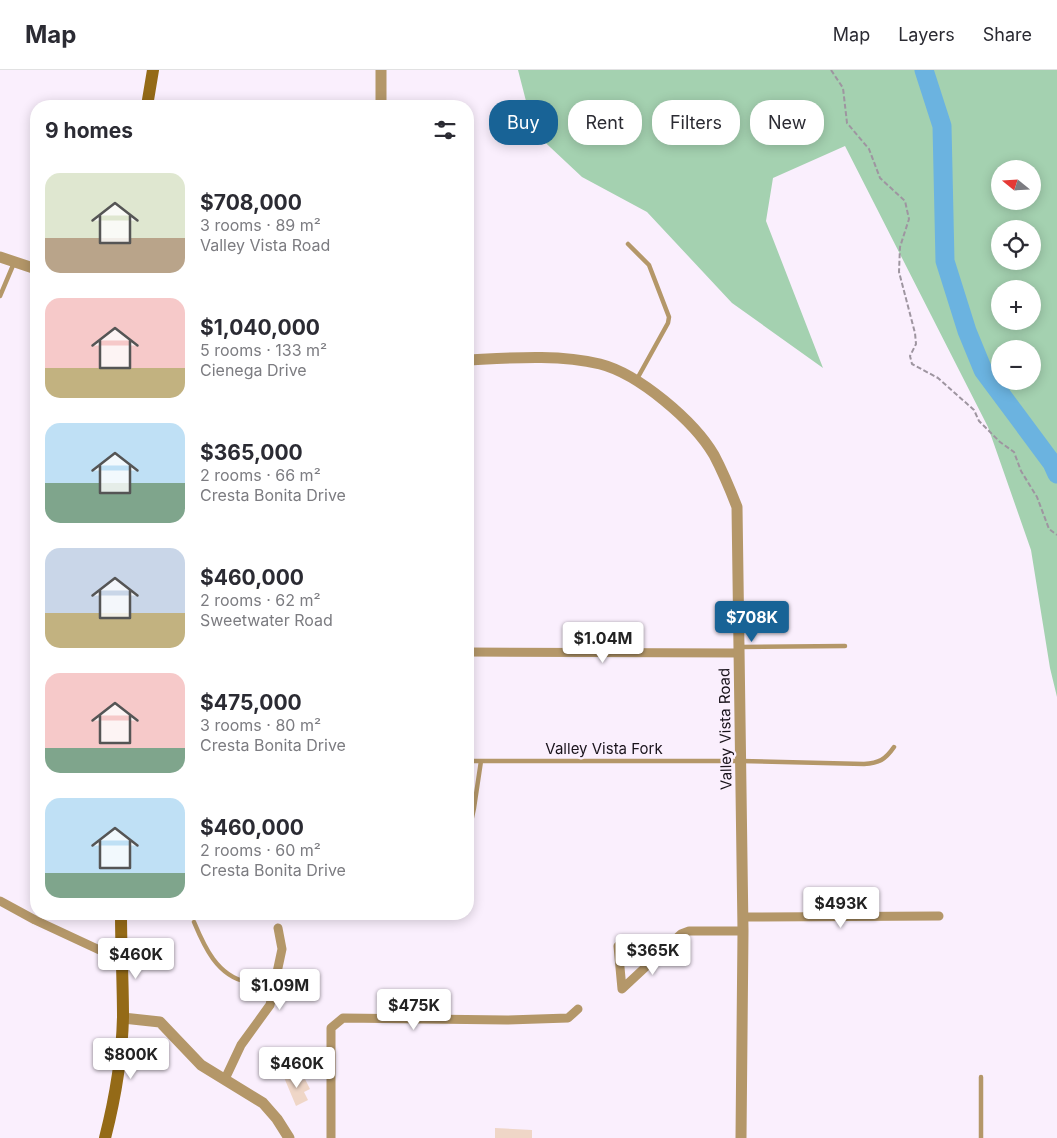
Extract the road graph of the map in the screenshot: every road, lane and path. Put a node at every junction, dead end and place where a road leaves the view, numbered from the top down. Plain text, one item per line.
1 (153, 70) edge
2 (381, 70) edge
3 (831, 70) edge
4 (148, 100) edge
5 (381, 100) edge
6 (628, 244) dead end
7 (0, 257) edge
8 (14, 262) junction
9 (30, 267) edge
10 (0, 296) edge
11 (474, 360) edge
12 (636, 381) junction
13 (1057, 535) edge
14 (845, 646) dead end
15 (739, 650) junction
16 (474, 652) edge
17 (894, 746) dead end
18 (474, 761) edge
19 (481, 761) junction
20 (741, 761) junction
21 (474, 808) edge
22 (0, 901) edge
23 (939, 916) dead end
24 (30, 917) edge
25 (743, 917) junction
26 (35, 920) edge
27 (121, 920) edge
28 (194, 922) dead end
29 (278, 928) dead end
30 (743, 931) junction
31 (618, 946) dead end
32 (122, 960) junction
33 (276, 980) junction
34 (578, 1009) dead end
35 (123, 1018) junction
36 (981, 1077) dead end
37 (225, 1079) junction
38 (105, 1138) edge
39 (289, 1138) edge
40 (331, 1138) edge
41 (741, 1138) edge
42 (981, 1138) edge

1 - 4 main road
2 - 5 street
3 - 13 path
6 - 12 lane
7 - 8 street
8 - 9 street
8 - 10 lane
11 - 12 street, Valley Vista Road
12 - 15 street, Valley Vista Road
14 - 15 lane
15 - 16 street
15 - 20 street, Valley Vista Road
17 - 20 lane, Valley Vista Fork
18 - 19 lane, Valley Vista Fork
19 - 20 lane, Valley Vista Fork
19 - 21 lane
20 - 25 street, Valley Vista Road
22 - 24 street
23 - 25 street
25 - 30 street, Valley Vista Road
26 - 32 street
27 - 32 main road
28 - 33 lane
29 - 33 street
30 - 31 street
30 - 41 street, Valley Vista Road
32 - 35 main road
33 - 37 street
34 - 40 street
35 - 37 street
35 - 38 main road
36 - 42 lane
37 - 39 street

